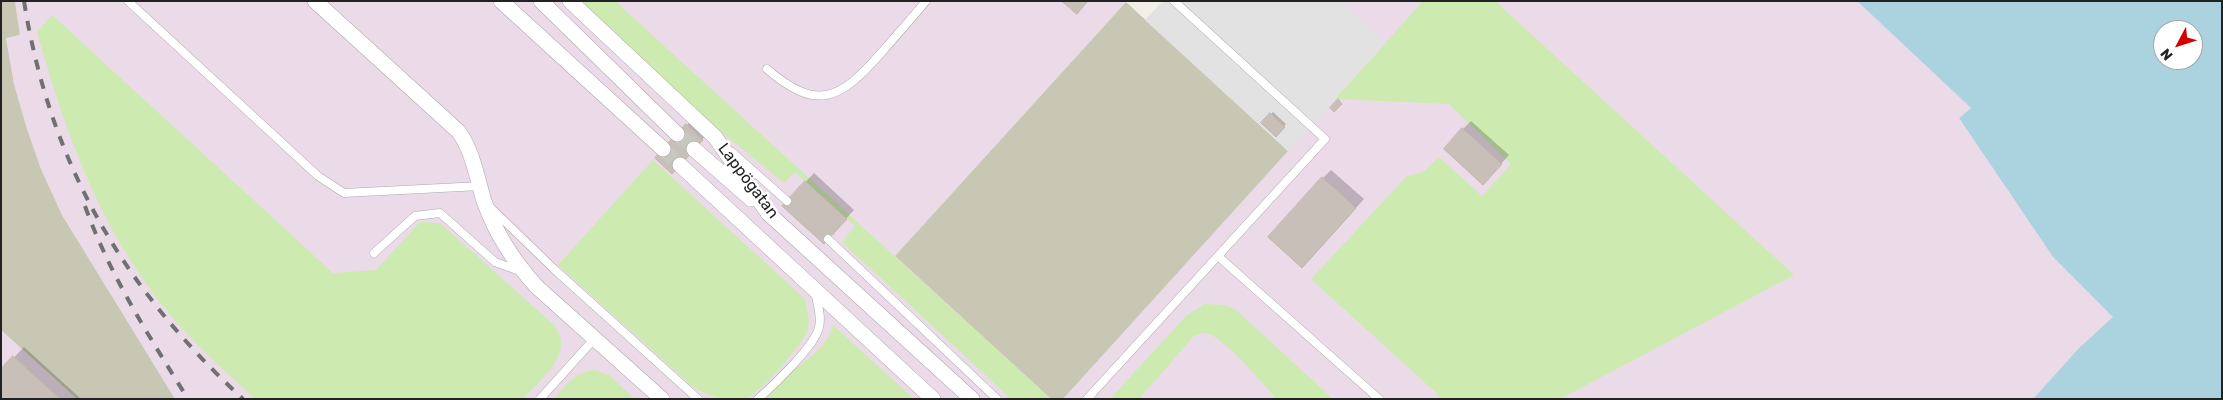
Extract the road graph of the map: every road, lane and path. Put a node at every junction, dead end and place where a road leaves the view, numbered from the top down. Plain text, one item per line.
1 (128, 1) edge
2 (315, 1) edge
3 (501, 1) edge
4 (541, 1) edge
5 (570, 1) edge
6 (926, 1) edge
7 (1174, 1) edge
8 (766, 69) dead end
9 (677, 134) tunnel mouth
10 (715, 137) junction
11 (663, 149) tunnel mouth
12 (694, 149) tunnel mouth
13 (680, 165) tunnel mouth
14 (482, 194) junction
15 (786, 201) dead end
16 (768, 212) junction
17 (828, 239) dead end
18 (374, 253) dead end
19 (1219, 257) junction
20 (524, 272) junction
21 (814, 290) junction
22 (595, 338) junction
23 (1374, 397) edge
24 (540, 399) edge
25 (662, 399) edge
26 (698, 399) edge
27 (758, 399) edge
28 (933, 399) edge
29 (972, 399) edge
30 (997, 399) edge
31 (1087, 399) edge

1 - 14 lane
2 - 14 street
3 - 11 street
4 - 9 street
5 - 10 street, Lappögatan
6 - 8 lane
7 - 19 lane
10 - 15 lane
10 - 16 street, Lappögatan
12 - 16 street
13 - 21 street, Lappögatan
14 - 20 street
14 - 26 lane
16 - 29 street, Lappögatan
17 - 30 lane
18 - 20 lane
19 - 23 lane
19 - 31 lane
20 - 22 street
21 - 27 lane
21 - 28 street, Lappögatan
22 - 24 lane
22 - 25 street

